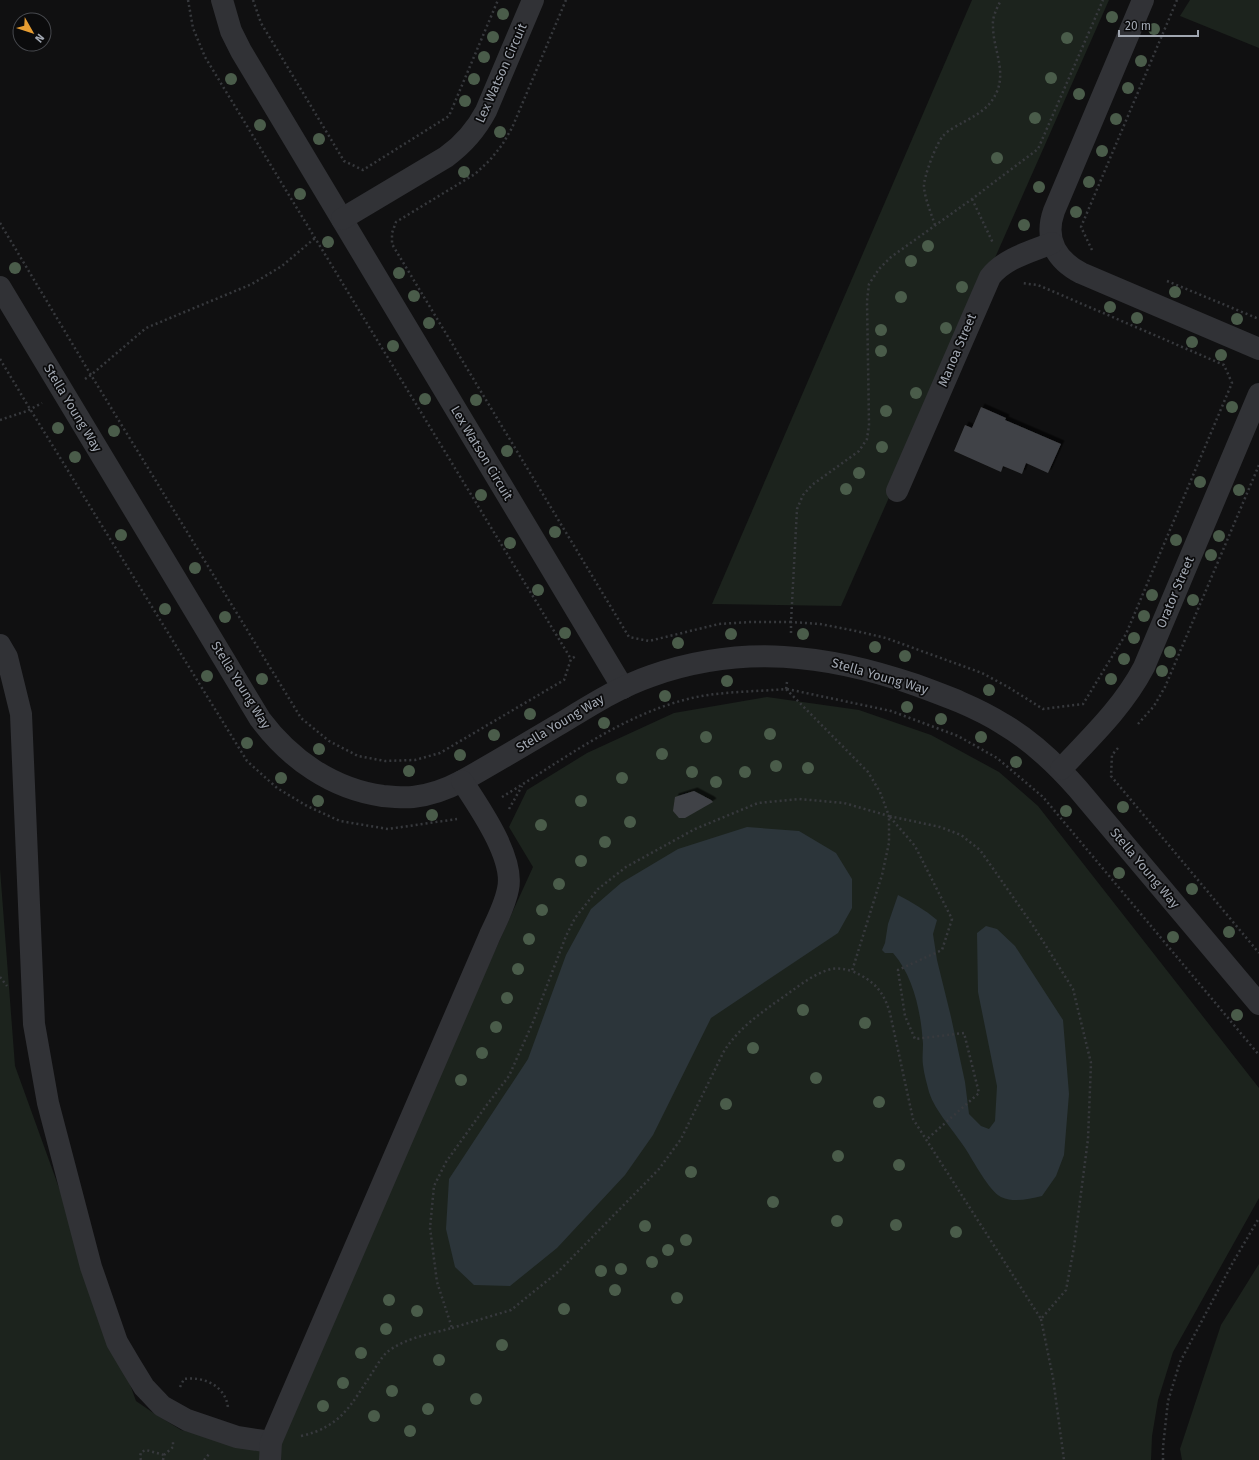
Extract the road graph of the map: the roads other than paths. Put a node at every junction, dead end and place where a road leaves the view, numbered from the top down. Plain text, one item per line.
1 (222, 0) edge
2 (533, 0) edge
3 (1143, 0) edge
4 (342, 219) junction
5 (1052, 243) junction
6 (0, 287) edge
7 (1259, 349) edge
8 (1259, 394) edge
9 (897, 490) dead end
10 (0, 646) edge
11 (623, 688) junction
12 (1061, 769) junction
13 (462, 781) junction
14 (1259, 1004) edge
15 (271, 1451) edge

1 - 4 street, Lex Watson Circuit
2 - 4 street, Lex Watson Circuit
3 - 5 street
4 - 11 street, Lex Watson Circuit
5 - 7 street
5 - 9 street, Manoa Street
6 - 13 street, Stella Young Way
8 - 12 street, Orator Street
10 - 15 street
11 - 12 street, Stella Young Way
11 - 13 street, Stella Young Way
12 - 14 street, Stella Young Way
13 - 15 street

